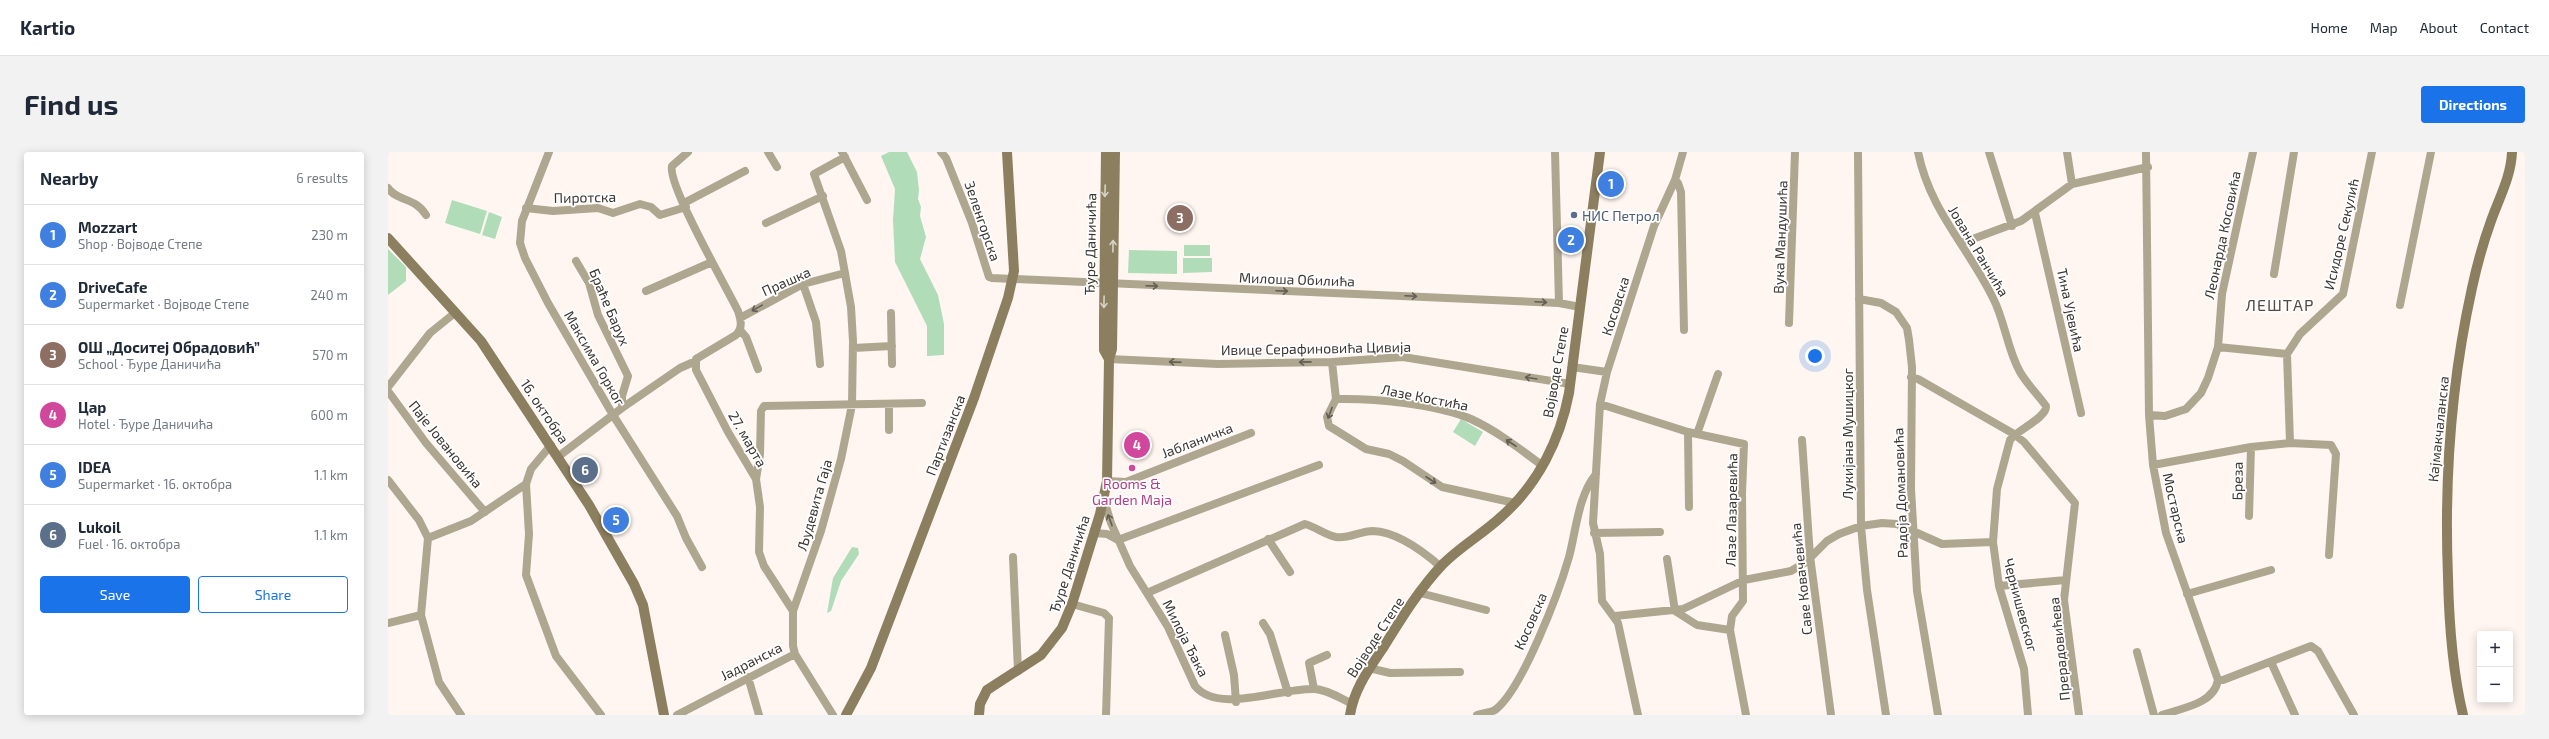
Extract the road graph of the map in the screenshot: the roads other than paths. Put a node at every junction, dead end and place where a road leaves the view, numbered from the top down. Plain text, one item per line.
1 (549, 152) edge
2 (674, 152) edge
3 (688, 152) edge
4 (768, 152) edge
5 (941, 152) edge
6 (1007, 152) edge
7 (1106, 152) edge
8 (1115, 152) edge
9 (1555, 152) edge
10 (1600, 152) edge
11 (1683, 152) edge
12 (1795, 152) edge
13 (1858, 152) edge
14 (1918, 152) edge
15 (1988, 152) edge
16 (2067, 152) edge
17 (2146, 152) edge
18 (2253, 152) edge
19 (2294, 152) edge
20 (2372, 152) edge
21 (2432, 152) edge
22 (2512, 152) edge
23 (843, 154) edge
24 (678, 161) junction
25 (778, 167) dead end
26 (2148, 167) junction
27 (745, 171) dead end
28 (1675, 180) junction
29 (2072, 184) junction
30 (388, 188) edge
31 (823, 196) junction
32 (867, 200) dead end
33 (685, 205) junction
34 (526, 208) junction
35 (2035, 213) junction
36 (426, 215) dead end
37 (766, 222) dead end
38 (2012, 226) junction
39 (388, 238) edge
40 (1962, 243) junction
41 (576, 261) dead end
42 (712, 262) junction
43 (845, 273) junction
44 (2274, 274) dead end
45 (1013, 280) junction
46 (803, 284) junction
47 (1108, 285) junction
48 (646, 291) dead end
49 (1859, 299) junction
50 (1559, 303) junction
51 (2400, 305) dead end
52 (1580, 307) junction
53 (456, 312) junction
54 (891, 313) dead end
55 (740, 318) junction
56 (1789, 323) dead end
57 (740, 330) junction
58 (1684, 330) dead end
59 (892, 346) junction
60 (853, 348) junction
61 (2218, 348) junction
62 (2287, 354) junction
63 (1109, 359) junction
64 (696, 361) junction
65 (1332, 362) junction
66 (820, 364) dead end
67 (892, 364) dead end
68 (1572, 367) junction
69 (758, 369) dead end
70 (1607, 372) junction
71 (1718, 374) dead end
72 (1911, 377) junction
73 (1570, 384) junction
74 (388, 387) edge
75 (388, 391) edge
76 (1336, 399) junction
77 (922, 403) dead end
78 (890, 404) junction
79 (1600, 404) junction
80 (852, 405) junction
81 (622, 408) junction
82 (2081, 413) dead end
83 (613, 415) junction
84 (2149, 415) junction
85 (890, 430) dead end
86 (1688, 432) junction
87 (1251, 433) dead end
88 (1697, 434) junction
89 (2014, 434) junction
90 (1802, 440) dead end
91 (2290, 443) junction
92 (551, 445) junction
93 (2251, 447) junction
94 (559, 456) junction
95 (1319, 465) dead end
96 (2152, 465) junction
97 (1543, 466) junction
98 (1596, 474) junction
99 (756, 479) junction
100 (388, 480) edge
101 (1107, 481) junction
102 (526, 484) junction
103 (1103, 499) junction
104 (1515, 503) junction
105 (1689, 507) dead end
106 (484, 512) junction
107 (2249, 516) dead end
108 (1861, 526) junction
109 (1913, 530) junction
110 (1660, 532) dead end
111 (1094, 533) junction
112 (1594, 533) junction
113 (428, 538) junction
114 (1268, 539) junction
115 (1118, 540) junction
116 (1993, 542) junction
117 (2329, 555) dead end
118 (1810, 556) junction
119 (1013, 557) dead end
120 (1667, 559) dead end
121 (702, 567) dead end
122 (1441, 567) junction
123 (2271, 570) dead end
124 (1290, 572) dead end
125 (1744, 580) junction
126 (2066, 580) junction
127 (1999, 586) junction
128 (1147, 593) junction
129 (1420, 593) junction
130 (2187, 594) junction
131 (1072, 604) junction
132 (1486, 610) dead end
133 (1675, 610) junction
134 (793, 611) junction
135 (421, 615) junction
136 (1615, 616) junction
137 (388, 623) edge
138 (1263, 623) dead end
139 (1730, 630) junction
140 (1224, 635) dead end
141 (2137, 652) dead end
142 (795, 654) junction
143 (1327, 655) dead end
144 (2271, 662) junction
145 (1369, 668) junction
146 (1018, 671) junction
147 (1460, 672) dead end
148 (748, 677) junction
149 (2218, 680) junction
150 (1314, 689) junction
151 (1288, 693) junction
152 (1236, 702) junction
153 (1352, 704) junction
154 (1495, 713) edge
155 (461, 715) edge
156 (602, 715) edge
157 (664, 715) edge
158 (677, 715) edge
159 (759, 715) edge
160 (833, 715) edge
161 (846, 715) edge
162 (979, 715) edge
163 (1106, 715) edge
164 (1350, 715) edge
165 (1477, 715) edge
166 (1638, 715) edge
167 (1746, 715) edge
168 (1831, 715) edge
169 (1886, 715) edge
170 (1938, 715) edge
171 (2028, 715) edge
172 (2079, 715) edge
173 (2154, 715) edge
174 (2162, 715) edge
175 (2296, 715) edge
176 (2354, 715) edge
177 (2463, 715) edge

1 - 34 street, Максима Горког
2 - 24 street
3 - 24 street
4 - 25 street
5 - 45 street, Зеленгорска
6 - 45 street, Партизанска
7 -> 47 street, Ђуре Даничића
47 -> 8 street, Ђуре Даничића
9 - 50 street
10 - 52 street, Војводе Степе
11 - 28 street, Косовска
12 - 56 street, Вука Мандушића
13 - 49 street, Лукијана Мушицког
14 - 40 street, Јована Ранчића
15 - 38 street
16 - 29 street
17 - 26 street, Мостарска
18 - 61 street, Леонарда Косовића
19 - 44 street
20 - 62 street, Исидоре Секулић
21 - 51 street
22 - 177 street, Кајмакчаланска
23 - 31 street, Људевита Гаја
23 - 32 street
24 - 33 street
26 - 29 street
26 - 84 street, Мостарска
27 - 33 street, Пиротска
28 - 58 street
28 - 70 street, Косовска
29 - 35 street
30 - 36 street
31 - 37 street
31 - 43 street, Људевита Гаја
33 - 34 street, Пиротска
33 - 42 street
34 - 83 street, Максима Горког
35 - 38 street
35 - 82 street, Тина Ујевића
38 - 40 street
39 - 53 street, 16. октобра
40 - 89 street, Јована Ранчића
41 - 81 street, Браће Барух
42 - 48 street
42 - 55 street
43 - 46 street, Прашка
43 - 60 street, Људевита Гаја
45 - 47 street, Милоша Обилића
45 - 161 street, Партизанска
46 -> 55 street, Прашка
46 - 66 street
47 -> 50 street, Милоша Обилића
47 - 63 street, Ђуре Даничића
49 - 72 street, Радоја Домановића
49 - 108 street, Лукијана Мушицког
50 - 52 street, Милоша Обилића
52 - 68 street, Војводе Степе
53 - 74 street
53 - 92 street, 16. октобра
54 - 59 street
55 - 57 street
57 - 64 street
57 - 69 street
59 - 60 street
59 - 67 street
60 - 80 street, Људевита Гаја
61 - 62 street
61 - 84 street, Леонарда Косовића
62 - 91 street
65 -> 63 street, Ивице Серафиновића Цивија
63 - 101 street, Ђуре Даничића
64 - 81 street
64 - 99 street, 27. марта
73 -> 65 street, Ивице Серафиновића Цивија
65 - 76 street
68 - 70 street
68 - 73 street, Војводе Степе
70 - 79 street, Косовска
71 - 88 street
72 - 89 street, Прерадовићева
72 - 109 street, Радоја Домановића
73 - 97 street, Војводе Степе
75 - 106 street, Паје Јовановића
97 -> 76 street, Лазе Костића
76 -> 104 street
77 - 78 street
78 - 80 street
78 - 85 street
79 - 86 street
79 - 98 street, Косовска
80 - 99 street
80 - 134 street, Људевита Гаја
81 - 83 street
83 - 94 street
83 - 121 street, Максима Горког
84 - 96 street, Мостарска
86 - 88 street
86 - 105 street
87 - 101 street, Јабланичка
88 - 125 street, Лазе Лазаревића
89 - 116 street, Чернишевског
89 - 126 street, Прерадовићева
90 - 118 street, Саве Ковачевића
91 - 93 street
91 - 117 street
92 - 94 street, 16. октобра
92 - 102 street
93 - 96 street
93 - 107 street, Бреза
94 - 157 street, 16. октобра
95 - 115 street
96 - 130 street, Мостарска
97 - 104 street, Војводе Степе
98 - 112 street, Косовска
98 - 154 street, Косовска
99 - 134 street, 27. марта
100 - 113 street
101 - 103 street, Ђуре Даничића
102 - 106 street
102 - 156 street
103 - 111 street, Ђуре Даничића
115 -> 103 street, Милоја Ђака
104 - 122 street, Војводе Степе
106 - 113 street
108 - 109 street
108 - 118 street
108 - 169 street, Лукијана Мушицког
109 - 116 street
109 - 170 street, Радоја Домановића
110 - 112 street
111 - 115 street
111 - 131 street, Ђуре Даничића
112 - 136 street, Косовска
113 - 135 street
114 - 122 street
114 - 124 street
114 - 128 street
115 - 128 street, Милоја Ђака
116 - 127 street, Чернишевског
118 - 125 street
118 - 168 street, Саве Ковачевића
119 - 146 street
120 - 133 street
122 - 129 street, Војводе Степе
123 - 130 street
125 - 133 street
125 - 139 street, Лазе Лазаревића
126 - 127 street
126 - 172 street, Прерадовићева
127 - 171 street, Чернишевског
128 - 152 street, Милоја Ђака
129 - 132 street
129 - 145 street, Војводе Степе
130 - 149 street, Мостарска
131 - 146 street, Ђуре Даничића
131 - 163 street
133 - 136 street
133 - 139 street
134 - 142 street
135 - 137 street
135 - 155 street
136 - 166 street
138 - 151 street
139 - 167 street
140 - 152 street
141 - 173 street
142 - 148 street, Јадранска
142 - 160 street, Јадранска
143 - 150 street
144 - 149 street
144 - 175 street
144 - 176 street
145 - 147 street
145 - 153 street, Војводе Степе
146 - 162 street, Ђуре Даничића
148 - 158 street, Јадранска
148 - 159 street
149 - 174 street
150 - 151 street, Милоја Ђака
150 - 153 street
151 - 152 street, Милоја Ђака
153 - 164 street, Војводе Степе
154 - 165 street, Косовска

